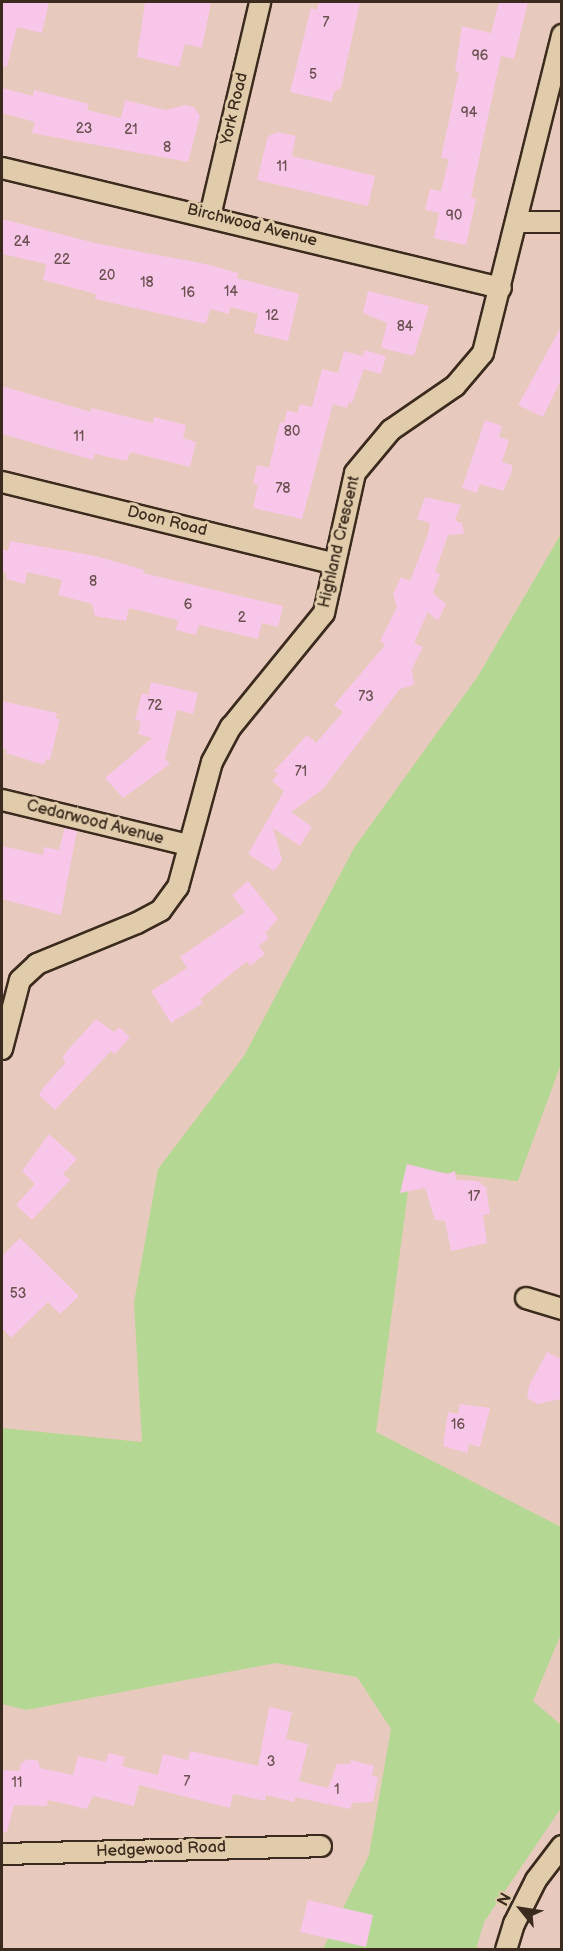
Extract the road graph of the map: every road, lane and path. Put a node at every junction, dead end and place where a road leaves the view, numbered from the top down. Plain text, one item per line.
1 (260, 2) edge
2 (561, 35) edge
3 (2, 168) edge
4 (210, 216) junction
5 (517, 222) junction
6 (561, 222) edge
7 (501, 288) junction
8 (2, 482) edge
9 (333, 563) junction
10 (2, 800) edge
11 (188, 845) junction
12 (2, 1049) edge
13 (526, 1298) dead end
14 (561, 1309) edge
15 (321, 1846) dead end
16 (561, 1846) edge
17 (2, 1854) edge
18 (506, 1950) edge

1 - 4 street, York Road
2 - 5 street, Highland Crescent
3 - 4 street, Birchwood Avenue
4 - 7 street, Birchwood Avenue
5 - 6 street
5 - 7 street, Highland Crescent
7 - 9 street, Highland Crescent
8 - 9 street, Doon Road
9 - 11 street, Highland Crescent
10 - 11 street, Cedarwood Avenue
11 - 12 street, Highland Crescent
13 - 14 street
15 - 17 street, Hedgewood Road
16 - 18 street

